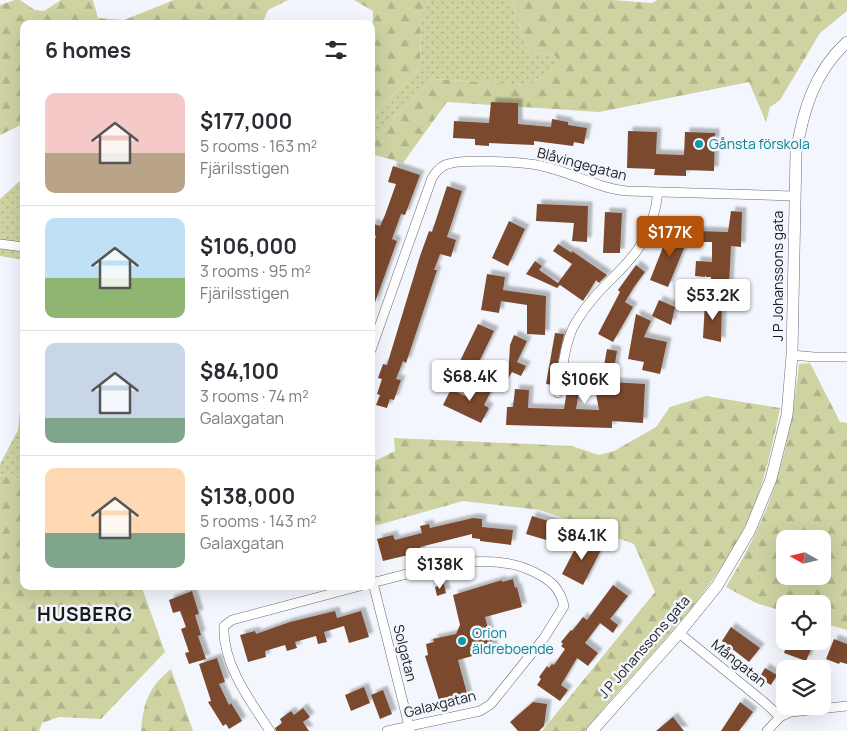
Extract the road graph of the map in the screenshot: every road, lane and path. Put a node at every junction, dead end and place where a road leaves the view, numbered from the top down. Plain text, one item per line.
1 (847, 42) edge
2 (658, 192) junction
3 (794, 196) junction
4 (0, 244) edge
5 (20, 246) edge
6 (375, 339) edge
7 (792, 355) junction
8 (847, 357) edge
9 (558, 393) dead end
10 (375, 582) edge
11 (345, 590) edge
12 (374, 590) edge
13 (679, 633) junction
14 (847, 706) edge
15 (780, 717) junction
16 (410, 729) edge
17 (270, 731) edge
18 (387, 731) edge
19 (592, 731) edge
20 (767, 731) edge

1 - 3 street, J P Johanssons gata
2 - 3 street, Blåvingegatan
2 - 6 street, Blåvingegatan
2 - 9 street
3 - 7 street, J P Johanssons gata
4 - 5 street
7 - 8 street
7 - 13 street, J P Johanssons gata
10 - 16 street, Galaxgatan
11 - 17 street
12 - 16 street, Solgatan
13 - 15 street, Mångatan
13 - 19 street, J P Johanssons gata
14 - 15 street
15 - 20 street
16 - 18 street, Galaxgatan

